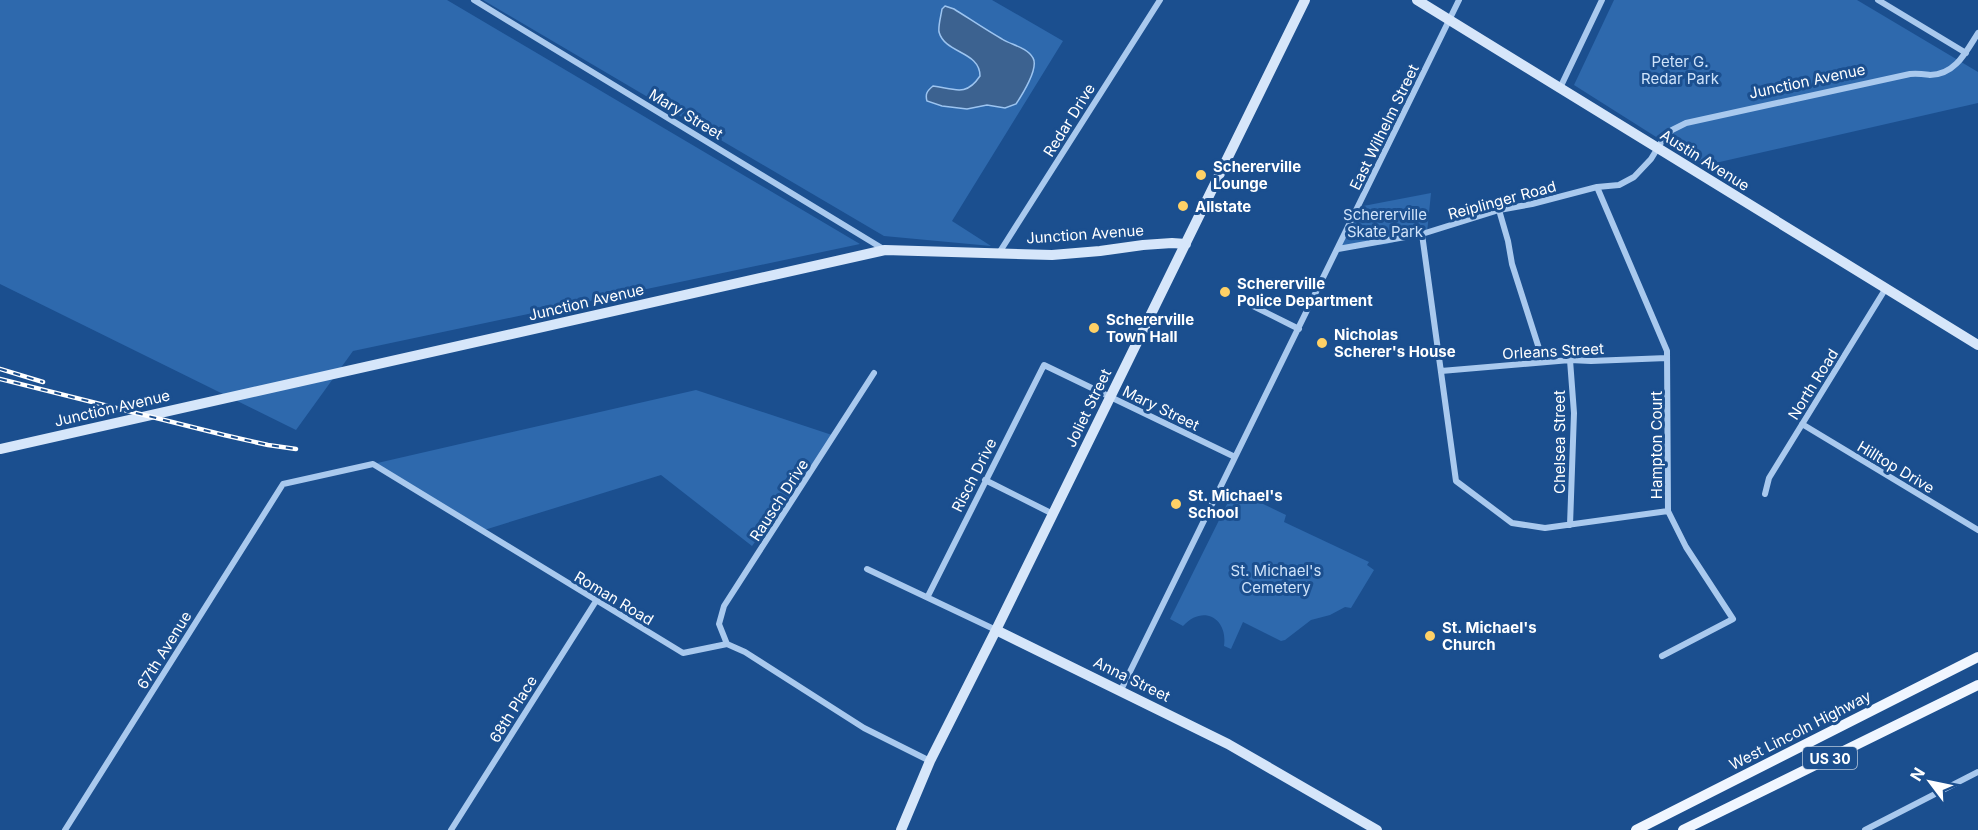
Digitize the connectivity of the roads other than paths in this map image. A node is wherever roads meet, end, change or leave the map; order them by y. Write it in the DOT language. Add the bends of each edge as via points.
graph roads {
  1 [pos="474,0"];
  2 [pos="1160,0"];
  3 [pos="1305,0"];
  4 [pos="1417,0"];
  5 [pos="1459,0"];
  6 [pos="1602,0"];
  7 [pos="1878,0"];
  8 [pos="1886,2"];
  9 [pos="1450,20"];
  10 [pos="1978,33"];
  11 [pos="1966,53"];
  12 [pos="1560,88"];
  13 [pos="1658,148"];
  14 [pos="1598,187"];
  15 [pos="1499,210"];
  16 [pos="1422,234"];
  17 [pos="1185,244"];
  18 [pos="1338,249"];
  19 [pos="885,250"];
  20 [pos="999,254"];
  21 [pos="1886,288"];
  22 [pos="1249,304"];
  23 [pos="1299,329"];
  24 [pos="1978,345"];
  25 [pos="1667,358"];
  26 [pos="1569,360"];
  27 [pos="1543,361"];
  28 [pos="1044,365"];
  29 [pos="1441,371"];
  30 [pos="874,373"];
  31 [pos="1110,397"];
  32 [pos="1802,424"];
  33 [pos="0,449"];
  34 [pos="1235,458"];
  35 [pos="985,480"];
  36 [pos="283,484"];
  37 [pos="1765,494"];
  38 [pos="1668,512"];
  39 [pos="1053,514"];
  40 [pos="1570,525"];
  41 [pos="1978,530"];
  42 [pos="867,568"];
  43 [pos="928,596"];
  44 [pos="596,601"];
  45 [pos="996,630"];
  46 [pos="727,644"];
  47 [pos="1662,656"];
  48 [pos="1978,657"];
  49 [pos="1978,685"];
  50 [pos="1121,690"];
  51 [pos="930,761"];
  52 [pos="1978,772"];
  53 [pos="65,830"];
  54 [pos="451,830"];
  55 [pos="901,830"];
  56 [pos="1377,830"];
  57 [pos="1636,830"];
  58 [pos="1683,830"];
  59 [pos="1865,830"];
  1 -- 19 [label="street, Mary Street"];
  2 -- 20 [label="street, Redar Drive"];
  3 -- 17 [label="street, Joliet Street"];
  4 -- 9 [label="street, Austin Avenue"];
  5 -- 9 [label="street, East Wilhelm Street"];
  6 -- 12 [label="street"];
  7 -- 8 [label="street"];
  8 -- 11 [label="street"];
  9 -- 12 [label="street, Austin Avenue"];
  9 -- 18 [label="street, East Wilhelm Street"];
  10 -- 11 [label="street, Junction Avenue"];
  11 -- 13 [label="street, Junction Avenue" via="1951,69 1941,73 1910,74 1686,123 1672,130"];
  12 -- 13 [label="street, Austin Avenue"];
  13 -- 14 [label="street, Reiplinger Road" via="1634,177 1619,185"];
  13 -- 21 [label="street, Austin Avenue"];
  14 -- 15 [label="street, Reiplinger Road"];
  14 -- 25 [label="street, Hampton Court"];
  15 -- 16 [label="street, Reiplinger Road"];
  15 -- 27 [label="street"];
  16 -- 18 [label="street, Reiplinger Road"];
  16 -- 29 [label="street"];
  17 -- 20 [label="street, Junction Avenue" via="1052,255"];
  17 -- 31 [label="street, Joliet Street"];
  18 -- 23 [label="street, East Wilhelm Street"];
  19 -- 20 [label="street, Junction Avenue"];
  19 -- 33 [label="street, Junction Avenue"];
  21 -- 24 [label="street, Austin Avenue"];
  21 -- 32 [label="street, North Road"];
  22 -- 23 [label="street"];
  23 -- 34 [label="street, East Wilhelm Street"];
  25 -- 26 [label="street, Orleans Street"];
  25 -- 38 [label="street, Hampton Court"];
  26 -- 27 [label="street, Orleans Street"];
  26 -- 40 [label="street, Chelsea Street" via="1574,413"];
  27 -- 29 [label="street, Orleans Street"];
  28 -- 31 [label="street, Mary Street"];
  28 -- 35 [label="street, Risch Drive"];
  29 -- 40 [label="street" via="1456,481 1512,523 1545,528"];
  30 -- 46 [label="street, Rausch Drive" via="724,606 719,624"];
  31 -- 34 [label="street, Mary Street"];
  31 -- 39 [label="street, Joliet Street"];
  32 -- 37 [label="street, North Road" via="1769,478"];
  32 -- 41 [label="street, Hilltop Drive"];
  34 -- 50 [label="street, East Wilhelm Street"];
  35 -- 39 [label="street"];
  35 -- 43 [label="street, Risch Drive"];
  36 -- 44 [label="street, Roman Road" via="373,464"];
  36 -- 53 [label="street, 67th Avenue"];
  38 -- 40 [label="street"];
  38 -- 47 [label="street, Hampton Court" via="1733,619"];
  39 -- 45 [label="street, Joliet Street"];
  42 -- 43 [label="street, Anna Street"];
  43 -- 45 [label="street, Anna Street"];
  44 -- 46 [label="street, Roman Road" via="683,653"];
  44 -- 54 [label="street, 68th Place"];
  45 -- 50 [label="street, Anna Street"];
  45 -- 51 [label="street, Joliet Street"];
  46 -- 51 [label="street" via="864,728"];
  48 -- 57 [label="main road, West Lincoln Highway / US 30"];
  49 -- 58 [label="main road, US 30"];
  50 -- 56 [label="street, Anna Street" via="1228,744"];
  51 -- 55 [label="street, Joliet Street"];
  52 -- 59 [label="street"];
}
